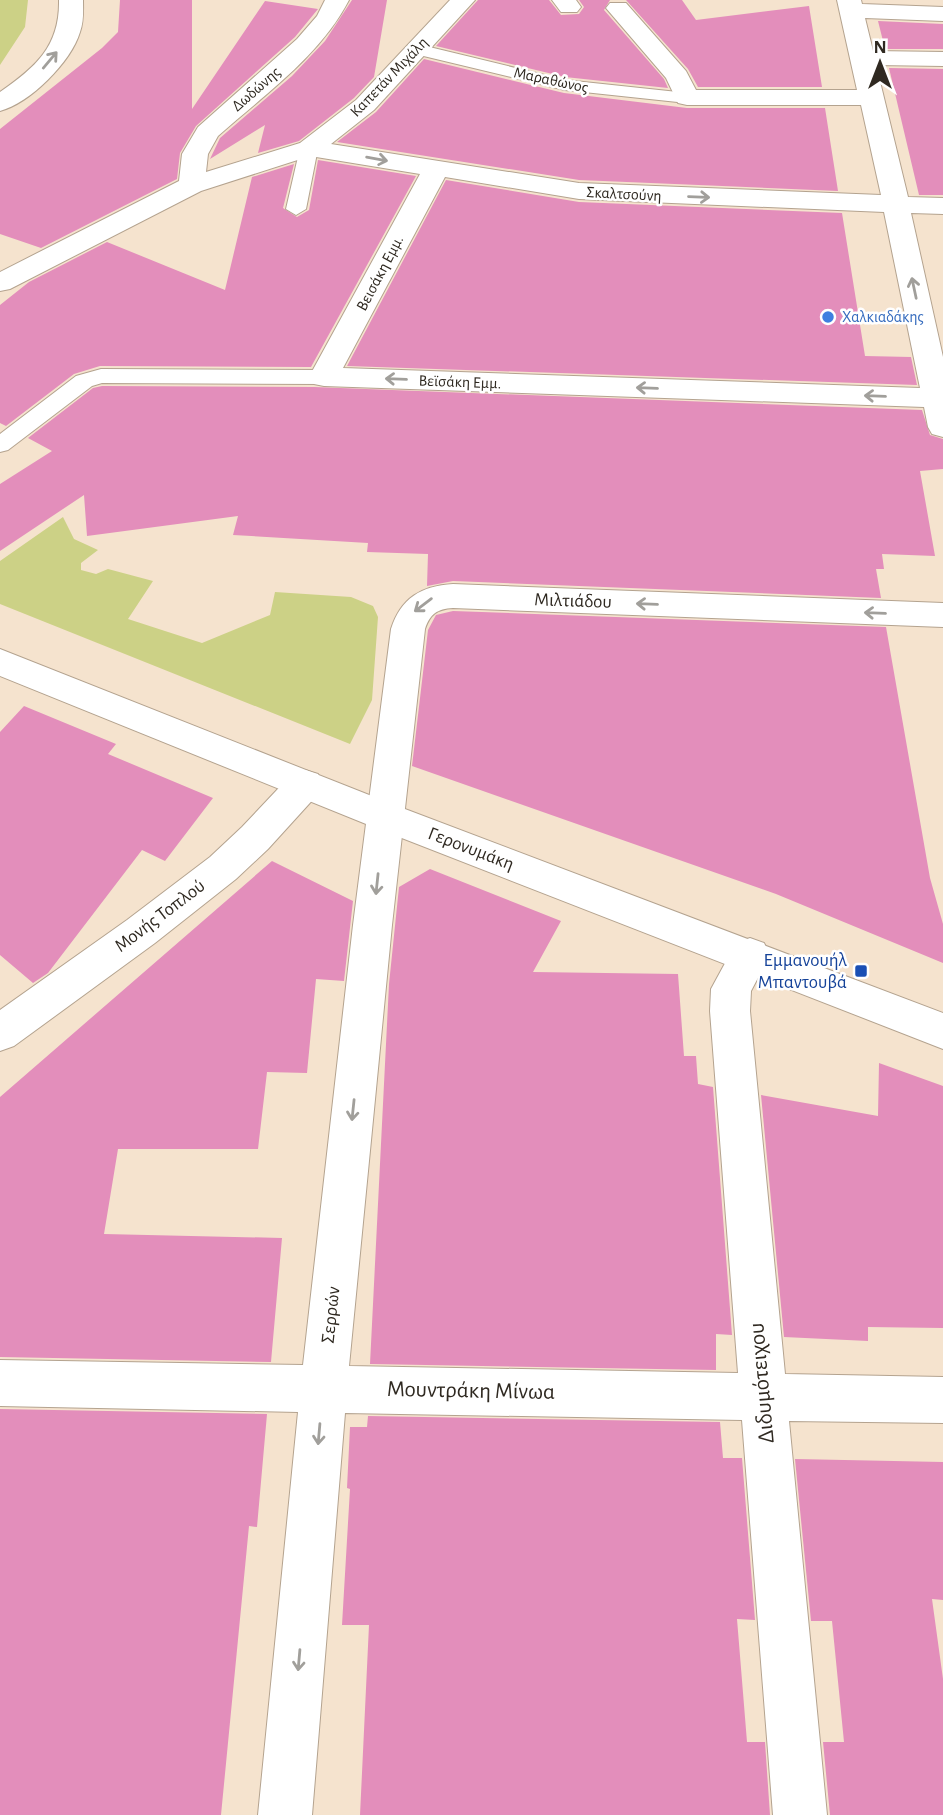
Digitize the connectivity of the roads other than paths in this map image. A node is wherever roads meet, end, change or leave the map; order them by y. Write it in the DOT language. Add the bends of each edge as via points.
graph roads {
  1 [pos="71,0"];
  2 [pos="337,0"];
  3 [pos="463,0"];
  4 [pos="851,6"];
  5 [pos="618,8"];
  6 [pos="943,14"];
  7 [pos="417,49"];
  8 [pos="862,58"];
  9 [pos="943,59"];
  10 [pos="872,97"];
  11 [pos="687,98"];
  12 [pos="0,103"];
  13 [pos="309,148"];
  14 [pos="436,169"];
  15 [pos="192,185"];
  16 [pos="896,204"];
  17 [pos="943,206"];
  18 [pos="296,209"];
  19 [pos="0,283"];
  20 [pos="324,377"];
  21 [pos="940,398"];
  22 [pos="943,427"];
  23 [pos="0,445"];
  24 [pos="943,615"];
  25 [pos="0,662"];
  26 [pos="305,784"];
  27 [pos="384,816"];
  28 [pos="750,955"];
  29 [pos="943,1031"];
  30 [pos="0,1033"];
  31 [pos="0,1383"];
  32 [pos="323,1389"];
  33 [pos="763,1397"];
  34 [pos="943,1400"];
  35 [pos="285,1815"];
  36 [pos="800,1815"];
  12 -- 1 [label="street, one-way" via="28,84 60,48 71,21"];
  2 -- 15 [label="street, Δωδώνης" via="306,44 207,132 195,154"];
  3 -- 7 [label="street, Καπετάν Μιχάλη"];
  4 -- 6 [label="street"];
  4 -- 8 [label="street"];
  5 -- 11 [label="street" via="677,76"];
  7 -- 11 [label="lane, Μαραθώνος" via="565,85"];
  7 -- 13 [label="street, Καπετάν Μιχάλη" via="365,105"];
  8 -- 9 [label="street"];
  8 -- 10 [label="street"];
  10 -- 11 [label="street, Μαραθώνος"];
  10 -- 16 [label="street"];
  13 -- 14 [label="street, Σκαλτσούνη, one-way"];
  13 -- 15 [label="street"];
  13 -- 18 [label="lane"];
  14 -- 16 [label="street, Σκαλτσούνη, one-way" via="604,193"];
  14 -- 20 [label="street, Βεισάκη Εμμ."];
  15 -- 19 [label="street"];
  16 -- 17 [label="street, Σκαλτσούνη"];
  21 -- 16 [label="street, one-way"];
  21 -- 20 [label="street, Βεϊσάκη Εμμ., one-way"];
  20 -- 23 [label="lane, Βεϊσάκη Εμμ." via="101,376 84,381"];
  21 -- 22 [label="street"];
  24 -- 27 [label="street, Μιλτιάδου, one-way" via="431,598 414,612 408,629"];
  25 -- 26 [label="street, Γερονυμάκη"];
  26 -- 27 [label="street, Γερονυμάκη"];
  26 -- 30 [label="street, Μονής Τοπλού" via="224,867"];
  27 -- 28 [label="street, Γερονυμάκη"];
  27 -- 32 [label="street, Σερρών, one-way"];
  28 -- 29 [label="street, Γερονυμάκη"];
  28 -- 33 [label="street, Διδυμότειχου" via="732,989 730,1011"];
  31 -- 32 [label="street, Μουντράκη Μίνωα"];
  32 -- 33 [label="street, Μουντράκη Μίνωα"];
  32 -- 35 [label="street, Σερρών, one-way"];
  33 -- 34 [label="street, Μουντράκη Μίνωα"];
  33 -- 36 [label="street, Διδυμότειχου"];
}
